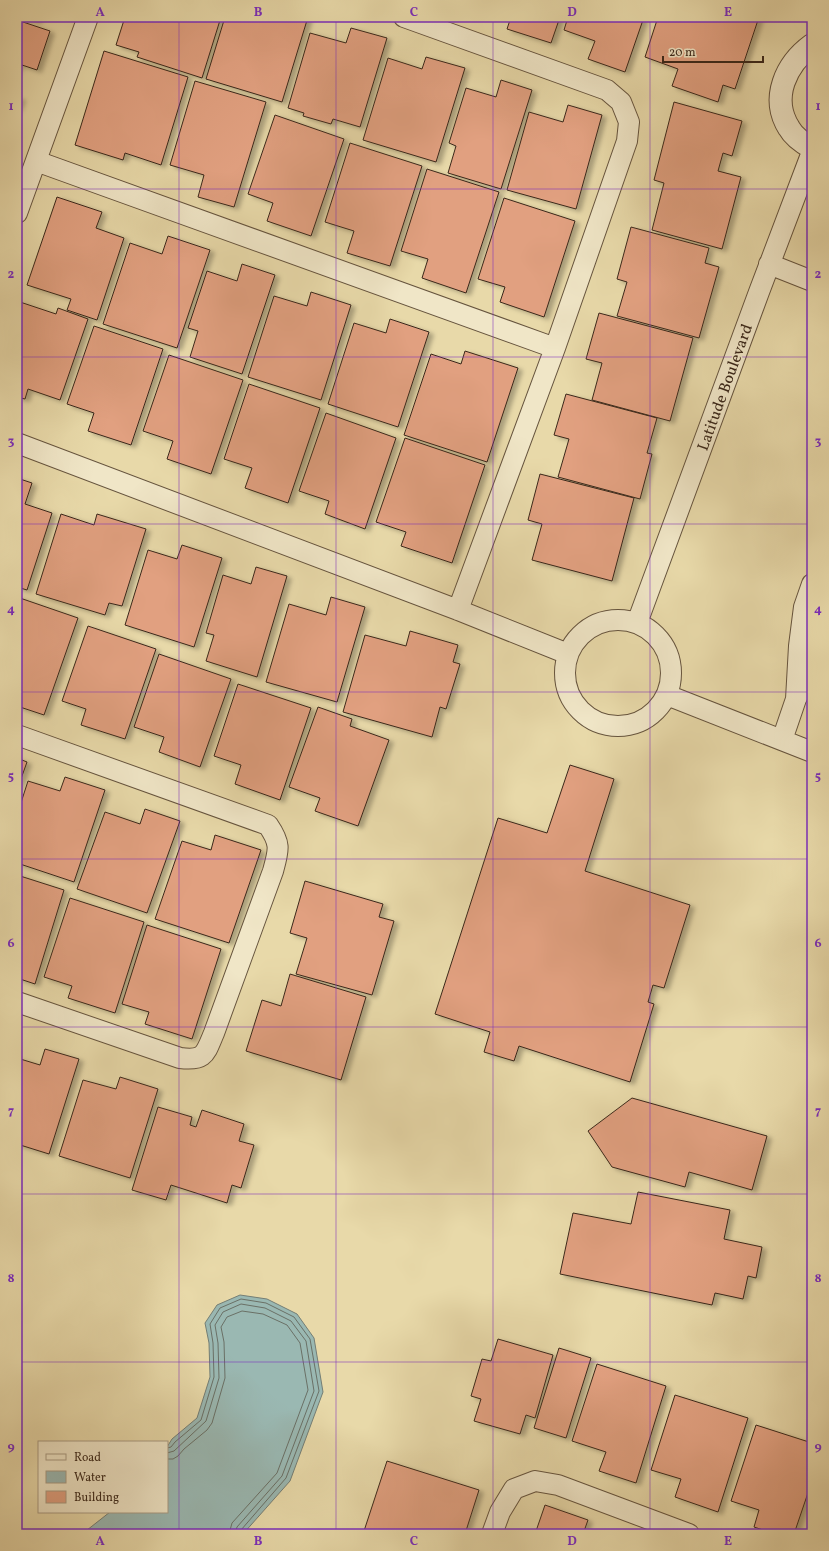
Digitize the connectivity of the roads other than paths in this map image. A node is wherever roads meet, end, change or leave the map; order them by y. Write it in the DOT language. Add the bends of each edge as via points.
graph roads {
  1 [pos="88,17"];
  2 [pos="404,17"];
  3 [pos="812,45"];
  4 [pos="812,148"];
  5 [pos="812,152"];
  6 [pos="36,161"];
  7 [pos="17,213"];
  8 [pos="769,264"];
  9 [pos="812,281"];
  10 [pos="555,348"];
  11 [pos="17,442"];
  12 [pos="812,584"];
  13 [pos="458,610"];
  14 [pos="637,623"];
  15 [pos="568,654"];
  16 [pos="812,668"];
  17 [pos="667,695"];
  18 [pos="796,699"];
  19 [pos="17,735"];
  20 [pos="782,740"];
  21 [pos="812,752"];
  22 [pos="17,1002"];
  23 [pos="492,1534"];
  24 [pos="689,1534"];
  1 -- 6 [label="lane"];
  2 -- 10 [label="lane" via="607,90 620,102 629,122 627,141"];
  3 -- 4 [label="street" via="797,58 785,75 780,93 782,112 789,128 800,141"];
  5 -- 8 [label="lane, Latitude Boulevard"];
  6 -- 7 [label="lane"];
  6 -- 10 [label="lane"];
  8 -- 9 [label="lane"];
  8 -- 14 [label="lane, Latitude Boulevard"];
  10 -- 13 [label="lane"];
  11 -- 13 [label="lane"];
  12 -- 18 [label="lane" via="804,607"];
  13 -- 15 [label="lane"];
  14 -- 15 [label="lane" via="621,619 604,621 589,628 576,639"];
  14 -- 17 [label="lane" via="650,629 668,652 672,666"];
  15 -- 17 [label="lane" via="565,672 568,689 576,705 590,718 607,725 625,725 642,720 657,710"];
  16 -- 18 [label="lane"];
  17 -- 20 [label="lane"];
  18 -- 20 [label="lane"];
  19 -- 22 [label="lane" via="268,825 276,838 278,852 274,871 214,1033 206,1053 195,1060 180,1058"];
  20 -- 21 [label="lane"];
  23 -- 24 [label="lane" via="500,1512 514,1489 535,1481 558,1485"];
}
